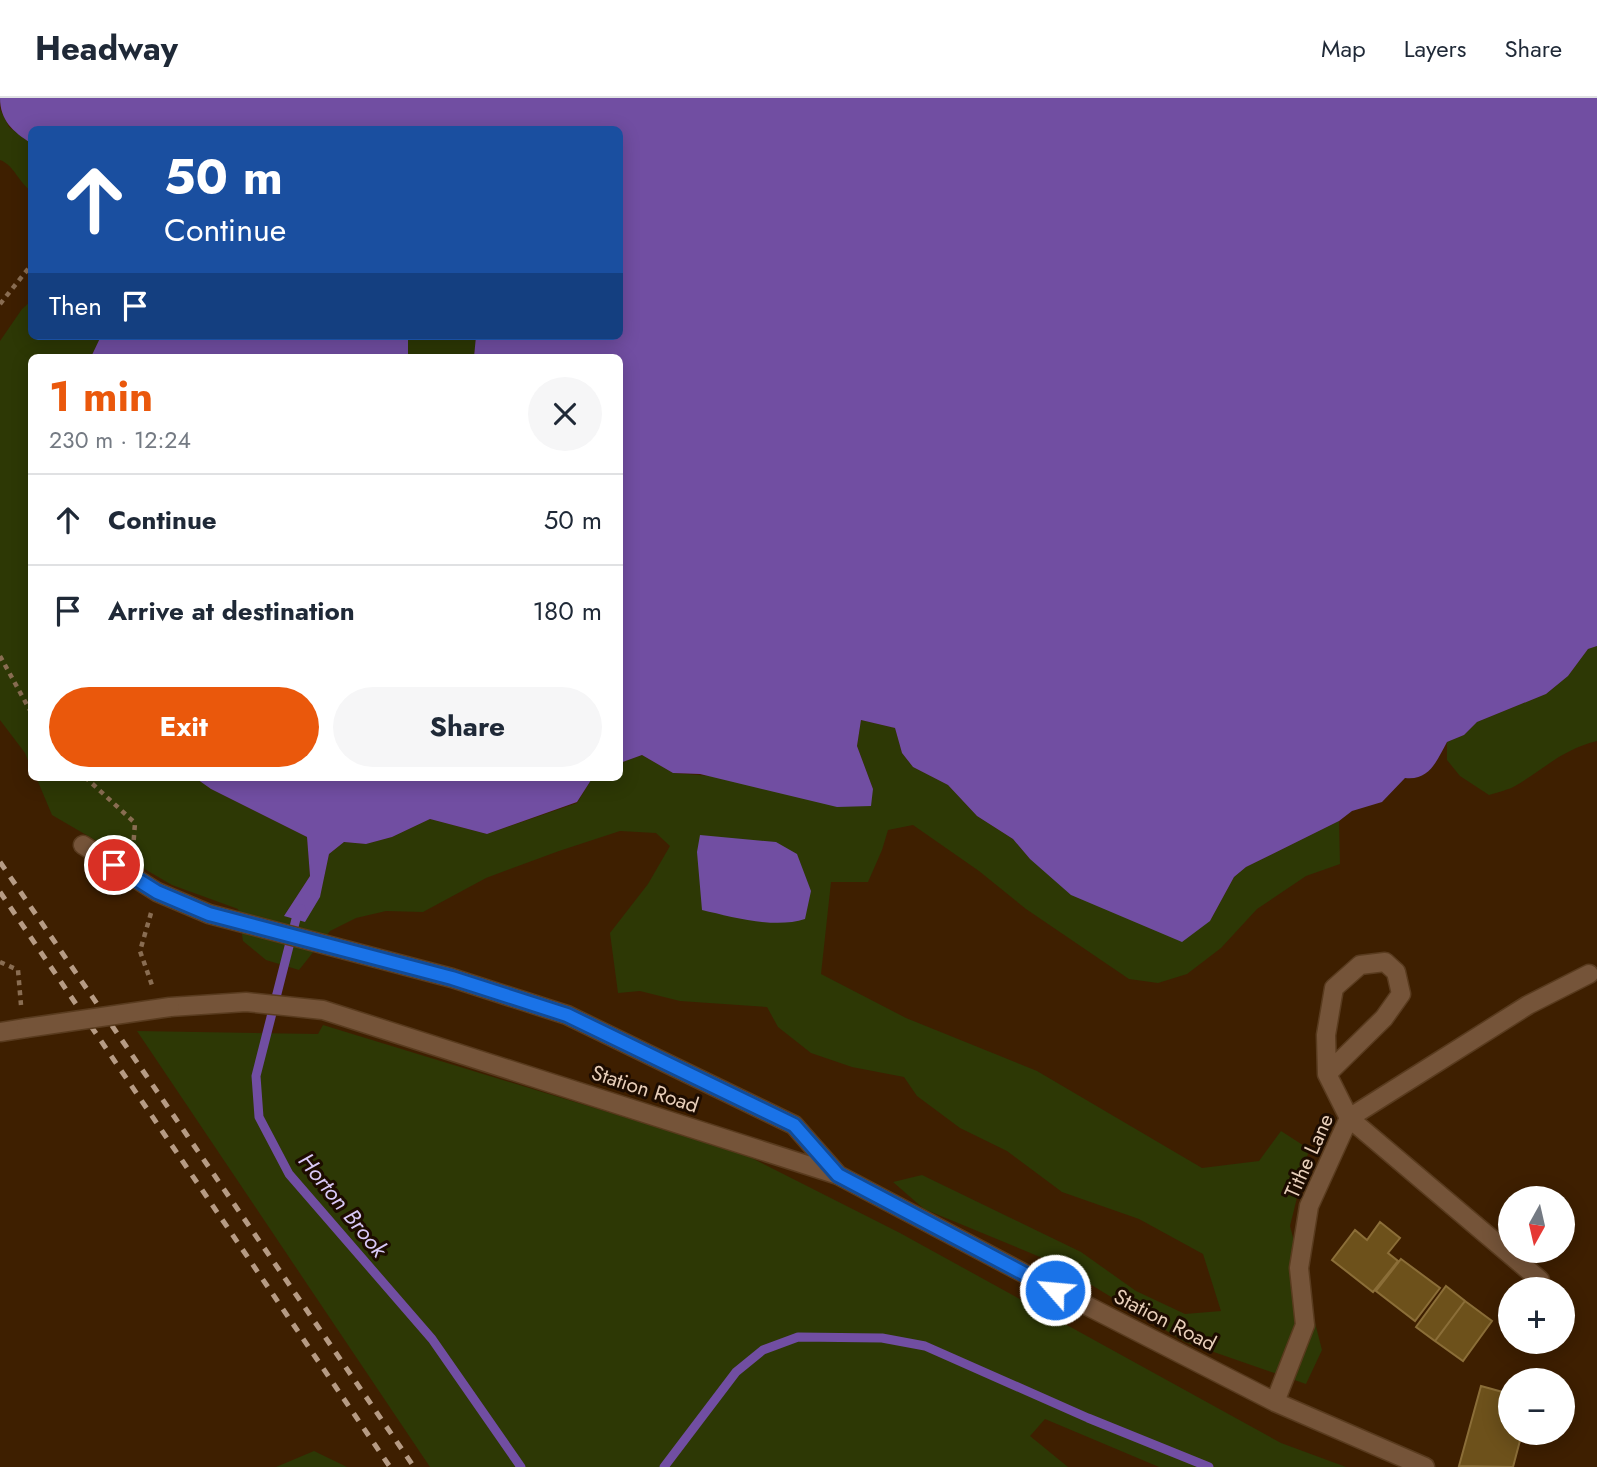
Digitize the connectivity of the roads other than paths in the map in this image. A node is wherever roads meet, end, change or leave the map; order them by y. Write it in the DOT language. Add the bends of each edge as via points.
graph roads {
  1 [pos="83,845"];
  2 [pos="1589,974"];
  3 [pos="0,1032"];
  4 [pos="1327,1074"];
  5 [pos="1349,1118"];
  6 [pos="838,1175"];
  7 [pos="1536,1277"];
  8 [pos="1275,1402"];
  9 [pos="1425,1467"];
  1 -- 6 [label="street" via="157,892 209,914 452,978 567,1015 794,1125"];
  2 -- 5 [label="street, Tithe Lane" via="1528,1004"];
  3 -- 6 [label="street, Station Road, bridge" via="24,1022 163,1001 246,1002 323,1010"];
  4 -- 4 [label="street" via="1326,1035 1335,989 1360,965 1385,962 1396,972 1401,994 1384,1018"];
  4 -- 5 [label="street"];
  5 -- 7 [label="street"];
  5 -- 8 [label="street, Tithe Lane" via="1309,1206 1299,1268 1305,1325"];
  6 -- 8 [label="street, Station Road"];
  8 -- 9 [label="street, Station Road"];
}
